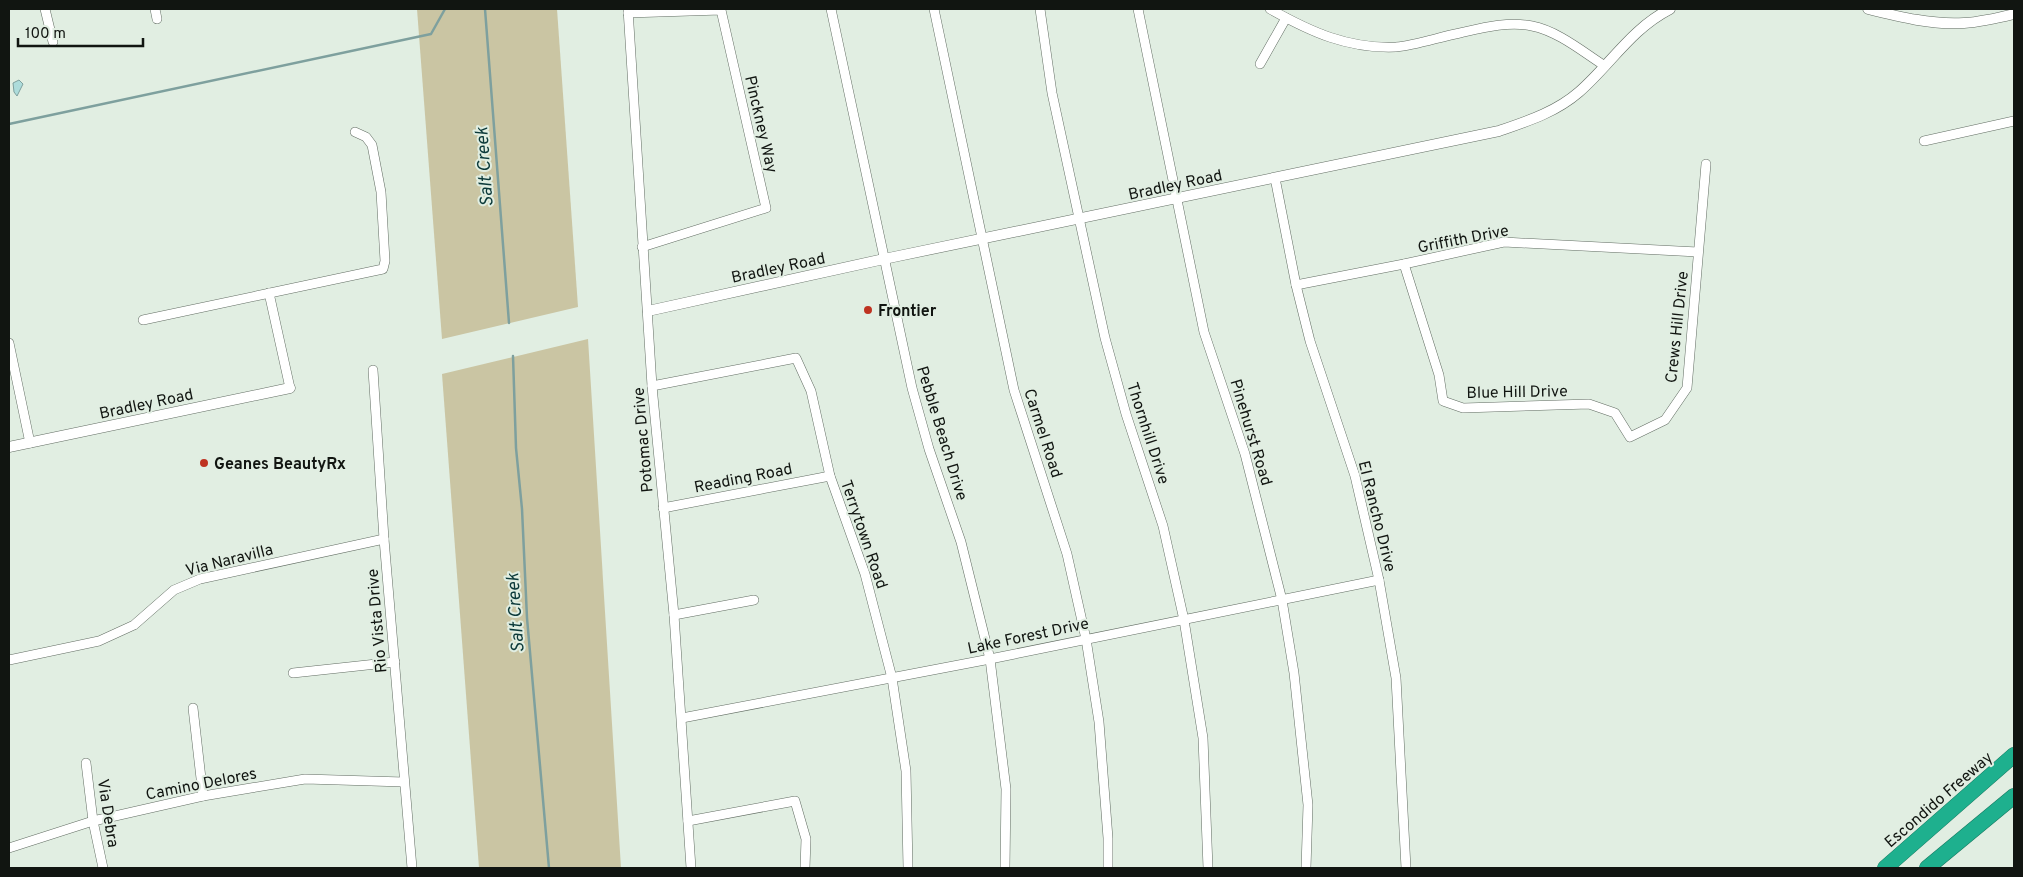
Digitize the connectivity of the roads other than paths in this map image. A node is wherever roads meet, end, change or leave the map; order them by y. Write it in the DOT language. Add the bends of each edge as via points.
graph roads {
  1 [pos="45,9"];
  2 [pos="155,9"];
  3 [pos="831,9"];
  4 [pos="934,9"];
  5 [pos="1040,9"];
  6 [pos="1138,9"];
  7 [pos="1270,9"];
  8 [pos="1670,9"];
  9 [pos="1868,9"];
  10 [pos="628,11"];
  11 [pos="2014,14"];
  12 [pos="1286,18"];
  13 [pos="157,19"];
  14 [pos="53,42"];
  15 [pos="1260,64"];
  16 [pos="1605,66"];
  17 [pos="2014,121"];
  18 [pos="354,132"];
  19 [pos="1924,141"];
  20 [pos="1706,164"];
  21 [pos="1275,178"];
  22 [pos="1178,198"];
  23 [pos="1080,219"];
  24 [pos="982,239"];
  25 [pos="642,247"];
  26 [pos="1698,252"];
  27 [pos="884,259"];
  28 [pos="1404,264"];
  29 [pos="1296,285"];
  30 [pos="269,293"];
  31 [pos="648,311"];
  32 [pos="143,320"];
  33 [pos="9,343"];
  34 [pos="373,370"];
  35 [pos="652,386"];
  36 [pos="290,388"];
  37 [pos="1630,437"];
  38 [pos="30,443"];
  39 [pos="9,447"];
  40 [pos="830,476"];
  41 [pos="663,508"];
  42 [pos="384,540"];
  43 [pos="1379,580"];
  44 [pos="754,600"];
  45 [pos="1282,600"];
  46 [pos="674,615"];
  47 [pos="1184,620"];
  48 [pos="1086,639"];
  49 [pos="990,659"];
  50 [pos="9,660"];
  51 [pos="395,662"];
  52 [pos="293,673"];
  53 [pos="892,678"];
  54 [pos="193,708"];
  55 [pos="682,718"];
  56 [pos="2014,756"];
  57 [pos="86,763"];
  58 [pos="404,782"];
  59 [pos="203,796"];
  60 [pos="2014,796"];
  61 [pos="93,821"];
  62 [pos="688,821"];
  63 [pos="9,848"];
  64 [pos="103,868"];
  65 [pos="412,868"];
  66 [pos="691,868"];
  67 [pos="805,868"];
  68 [pos="908,868"];
  69 [pos="1005,868"];
  70 [pos="1108,868"];
  71 [pos="1208,868"];
  72 [pos="1306,868"];
  73 [pos="1406,868"];
  74 [pos="1886,868"];
  75 [pos="1927,868"];
  1 -- 14 [label="street"];
  2 -- 13 [label="street"];
  3 -- 27 [label="street, Pebble Beach Drive"];
  4 -- 24 [label="street, Carmel Road"];
  5 -- 23 [label="street, Thornhill Drive" via="1052,93"];
  6 -- 22 [label="street, Pinehurst Road"];
  7 -- 12 [label="street"];
  8 -- 16 [label="street, Bradley Road" via="1651,19"];
  9 -- 11 [label="street" via="1910,19 1965,23"];
  10 -- 25 [label="street, Potomac Drive"];
  10 -- 25 [label="street, Pinckney Way" via="721,10 766,208"];
  12 -- 15 [label="street"];
  12 -- 16 [label="street" via="1327,38 1361,45 1388,46 1492,26 1532,26 1566,40"];
  16 -- 21 [label="street, Bradley Road" via="1578,92 1554,109 1528,121"];
  17 -- 19 [label="street"];
  18 -- 30 [label="street" via="366,137 372,145 381,192 383,269"];
  20 -- 26 [label="street, Crews Hill Drive"];
  21 -- 22 [label="street, Bradley Road"];
  21 -- 29 [label="street, El Rancho Drive"];
  22 -- 23 [label="street, Bradley Road"];
  22 -- 45 [label="street, Pinehurst Road" via="1204,332 1245,454"];
  23 -- 24 [label="street, Bradley Road"];
  23 -- 47 [label="street, Thornhill Drive" via="1105,338 1126,414 1164,526"];
  24 -- 27 [label="street, Bradley Road"];
  24 -- 48 [label="street, Carmel Road" via="1014,390 1067,554"];
  25 -- 31 [label="street, Potomac Drive"];
  26 -- 28 [label="street, Griffith Drive" via="1504,242"];
  26 -- 37 [label="street, Crews Hill Drive" via="1687,388 1665,420"];
  27 -- 31 [label="street, Bradley Road"];
  27 -- 49 [label="street, Pebble Beach Drive" via="912,388 961,542"];
  28 -- 29 [label="street, Griffith Drive"];
  28 -- 37 [label="street, Blue Hill Drive" via="1439,375 1443,402 1463,408 1589,404 1615,413"];
  29 -- 43 [label="street, El Rancho Drive" via="1310,341 1355,476"];
  30 -- 32 [label="street"];
  30 -- 36 [label="street"];
  31 -- 35 [label="street, Potomac Drive"];
  33 -- 38 [label="street"];
  34 -- 42 [label="street, Rio Vista Drive"];
  35 -- 40 [label="street, Terrytown Road" via="796,358 811,391"];
  35 -- 41 [label="street, Potomac Drive"];
  36 -- 38 [label="street, Bradley Road"];
  38 -- 39 [label="street, Bradley Road"];
  40 -- 41 [label="street, Reading Road"];
  40 -- 53 [label="street, Terrytown Road" via="865,574"];
  41 -- 46 [label="street, Potomac Drive"];
  42 -- 50 [label="street, Via Naravilla" via="200,579 174,590 134,625 99,641"];
  42 -- 51 [label="street, Rio Vista Drive"];
  43 -- 45 [label="street, Lake Forest Drive"];
  43 -- 73 [label="street, El Rancho Drive" via="1396,678"];
  44 -- 46 [label="street"];
  45 -- 47 [label="street, Lake Forest Drive"];
  45 -- 72 [label="street, Pinehurst Road" via="1294,673 1308,805"];
  46 -- 55 [label="street, Potomac Drive"];
  47 -- 48 [label="street, Lake Forest Drive"];
  47 -- 71 [label="street, Thornhill Drive" via="1202,738"];
  48 -- 49 [label="street, Lake Forest Drive"];
  48 -- 70 [label="street, Carmel Road" via="1099,722"];
  49 -- 53 [label="street, Lake Forest Drive"];
  49 -- 69 [label="street, Pebble Beach Drive" via="1006,789"];
  51 -- 52 [label="street"];
  51 -- 58 [label="street, Rio Vista Drive"];
  53 -- 55 [label="street, Lake Forest Drive"];
  53 -- 68 [label="street, Terrytown Road" via="906,771"];
  54 -- 59 [label="street"];
  55 -- 62 [label="street, Potomac Drive"];
  56 -- 74 [label="highway, Escondido Freeway"];
  57 -- 61 [label="street, Via Debra"];
  58 -- 59 [label="street, Camino Delores" via="306,779"];
  58 -- 65 [label="street, Rio Vista Drive"];
  59 -- 61 [label="street, Camino Delores"];
  60 -- 75 [label="highway"];
  61 -- 63 [label="street, Camino Delores"];
  61 -- 64 [label="street, Via Debra"];
  62 -- 66 [label="street, Potomac Drive"];
  62 -- 67 [label="street" via="795,800 806,839"];
}
